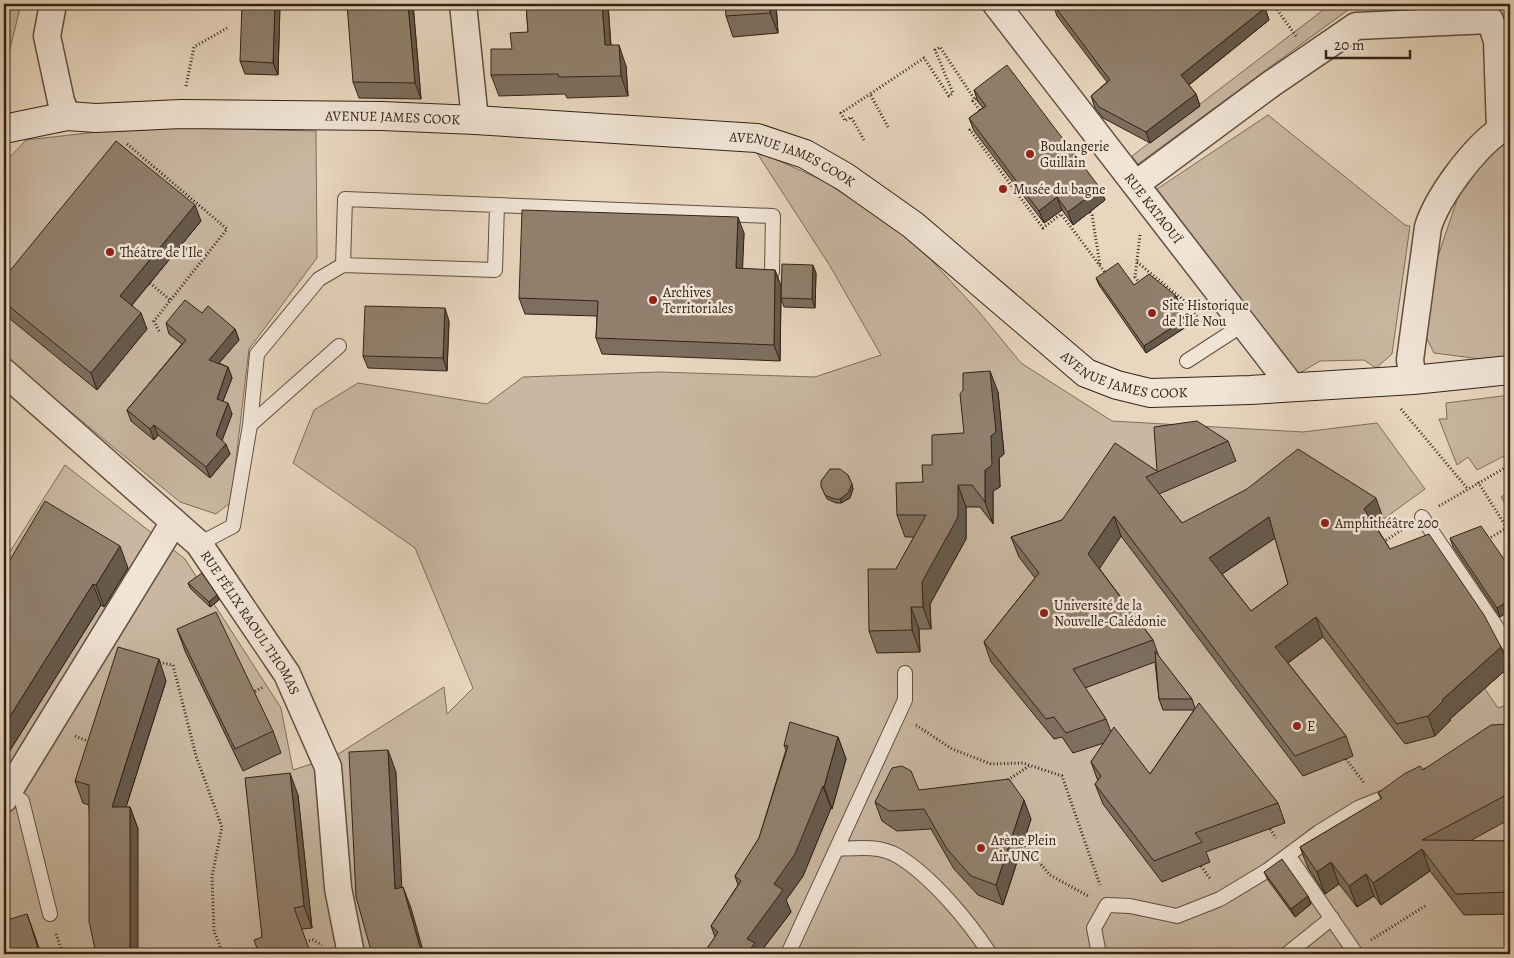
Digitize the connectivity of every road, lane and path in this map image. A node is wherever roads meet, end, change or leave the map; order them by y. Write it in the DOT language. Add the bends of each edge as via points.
graph roads {
  1 [pos="53,4"];
  2 [pos="463,4"];
  3 [pos="996,4"];
  4 [pos="1273,4"];
  5 [pos="227,28"];
  6 [pos="1311,57"];
  7 [pos="870,94"];
  8 [pos="981,96"];
  9 [pos="975,100"];
  10 [pos="181,114"];
  11 [pos="66,116"];
  12 [pos="96,118"];
  13 [pos="986,118"];
  14 [pos="475,120"];
  15 [pos="978,124"];
  16 [pos="888,127"];
  17 [pos="4,129"];
  18 [pos="1505,130"];
  19 [pos="864,140"];
  20 [pos="169,181"];
  21 [pos="1136,184"];
  22 [pos="165,185"];
  23 [pos="497,205"];
  24 [pos="1090,212"];
  25 [pos="1140,235"];
  26 [pos="1137,262"];
  27 [pos="343,265"];
  28 [pos="1100,266"];
  29 [pos="772,272"];
  30 [pos="1135,277"];
  31 [pos="1109,278"];
  32 [pos="1129,282"];
  33 [pos="150,283"];
  34 [pos="1143,287"];
  35 [pos="170,300"];
  36 [pos="1191,309"];
  37 [pos="1244,324"];
  38 [pos="160,333"];
  39 [pos="339,346"];
  40 [pos="1187,361"];
  41 [pos="1510,370"];
  42 [pos="4,372"];
  43 [pos="1412,380"];
  44 [pos="1379,382"];
  45 [pos="1292,387"];
  46 [pos="250,425"];
  47 [pos="1510,465"];
  48 [pos="1478,482"];
  49 [pos="1467,488"];
  50 [pos="1422,517"];
  51 [pos="174,522"];
  52 [pos="1509,527"];
  53 [pos="1510,533"];
  54 [pos="1488,539"];
  55 [pos="199,544"];
  56 [pos="1380,544"];
  57 [pos="1510,647"];
  58 [pos="147,661"];
  59 [pos="905,673"];
  60 [pos="898,715"];
  61 [pos="1346,759"];
  62 [pos="1030,766"];
  63 [pos="1003,784"];
  64 [pos="1411,786"];
  65 [pos="6,795"];
  66 [pos="1378,800"];
  67 [pos="1023,844"];
  68 [pos="837,849"];
  69 [pos="1288,855"];
  70 [pos="1107,905"];
  71 [pos="1425,906"];
  72 [pos="50,914"];
  73 [pos="1332,918"];
  74 [pos="295,942"];
  75 [pos="339,951"];
  76 [pos="1354,951"];
  77 [pos="223,954"];
  78 [pos="788,954"];
  79 [pos="990,954"];
  80 [pos="1099,954"];
  81 [pos="1287,954"];
  1 -- 11 [label="street" via="47,36"];
  2 -- 14 [label="street"];
  3 -- 21 [label="street, RUE KATAOUÏ"];
  4 -- 6 [label="path"];
  5 -- 10 [label="path" via="194,47"];
  6 -- 18 [label="street" via="1356,26 1490,20 1497,41"];
  6 -- 21 [label="street"];
  7 -- 9 [label="path" via="924,58 949,96 953,93 935,50 940,47"];
  7 -- 16 [label="path"];
  7 -- 19 [label="path" via="841,114 846,121 852,117"];
  8 -- 9 [label="path"];
  9 -- 13 [label="path"];
  10 -- 12 [label="main road, AVENUE JAMES COOK"];
  10 -- 14 [label="main road, AVENUE JAMES COOK"];
  11 -- 12 [label="main road, AVENUE JAMES COOK"];
  11 -- 17 [label="main road, AVENUE JAMES COOK"];
  12 -- 20 [label="path"];
  14 -- 45 [label="main road, AVENUE JAMES COOK" via="757,138 797,151 845,177 913,224 1086,373 1150,393"];
  15 -- 28 [label="path" via="970,130 1043,228 1061,214"];
  18 -- 43 [label="street" via="1486,140 1433,212 1428,227 1410,360"];
  20 -- 22 [label="path"];
  20 -- 35 [label="path" via="227,229"];
  21 -- 37 [label="street, RUE KATAOUÏ"];
  23 -- 27 [label="lane" via="495,270"];
  23 -- 27 [label="lane" via="345,199"];
  23 -- 29 [label="lane" via="773,216"];
  24 -- 28 [label="path"];
  25 -- 26 [label="path"];
  26 -- 30 [label="path"];
  26 -- 36 [label="path"];
  27 -- 46 [label="lane" via="319,279 257,354"];
  28 -- 31 [label="path"];
  30 -- 32 [label="path"];
  30 -- 34 [label="path"];
  33 -- 35 [label="path"];
  35 -- 38 [label="path" via="154,321"];
  37 -- 40 [label="lane"];
  37 -- 45 [label="street, RUE KATAOUÏ"];
  39 -- 46 [label="lane"];
  41 -- 43 [label="main road, AVENUE JAMES COOK"];
  42 -- 51 [label="street, RUE FÉLIX RAOUL THOMAS"];
  43 -- 44 [label="main road, AVENUE JAMES COOK"];
  44 -- 45 [label="main road, AVENUE JAMES COOK"];
  44 -- 49 [label="path"];
  46 -- 55 [label="lane" via="233,526"];
  47 -- 48 [label="path"];
  48 -- 49 [label="path"];
  48 -- 52 [label="path"];
  49 -- 50 [label="path"];
  50 -- 56 [label="path"];
  50 -- 57 [label="lane"];
  51 -- 55 [label="street, RUE FÉLIX RAOUL THOMAS"];
  51 -- 65 [label="street"];
  52 -- 53 [label="path"];
  52 -- 54 [label="path"];
  55 -- 75 [label="street, RUE FÉLIX RAOUL THOMAS" via="287,674 328,767 338,888"];
  58 -- 77 [label="path" via="173,665 196,756 222,827 212,876 214,932"];
  59 -- 60 [label="lane" via="905,700"];
  60 -- 62 [label="path" via="952,749 991,764 1023,763"];
  60 -- 68 [label="lane"];
  61 -- 66 [label="path"];
  62 -- 63 [label="path"];
  62 -- 70 [label="path" via="1062,776"];
  64 -- 66 [label="lane"];
  65 -- 72 [label="lane" via="22,801"];
  66 -- 69 [label="lane" via="1358,808"];
  67 -- 70 [label="path" via="1050,875"];
  68 -- 78 [label="lane"];
  68 -- 79 [label="lane" via="865,847 896,855 937,889 975,930"];
  69 -- 70 [label="lane" via="1220,899 1178,916 1130,906"];
  69 -- 73 [label="lane"];
  70 -- 80 [label="lane" via="1094,928"];
  71 -- 76 [label="path"];
  73 -- 76 [label="lane"];
  73 -- 81 [label="lane"];
  74 -- 75 [label="path" via="313,940"];
}
